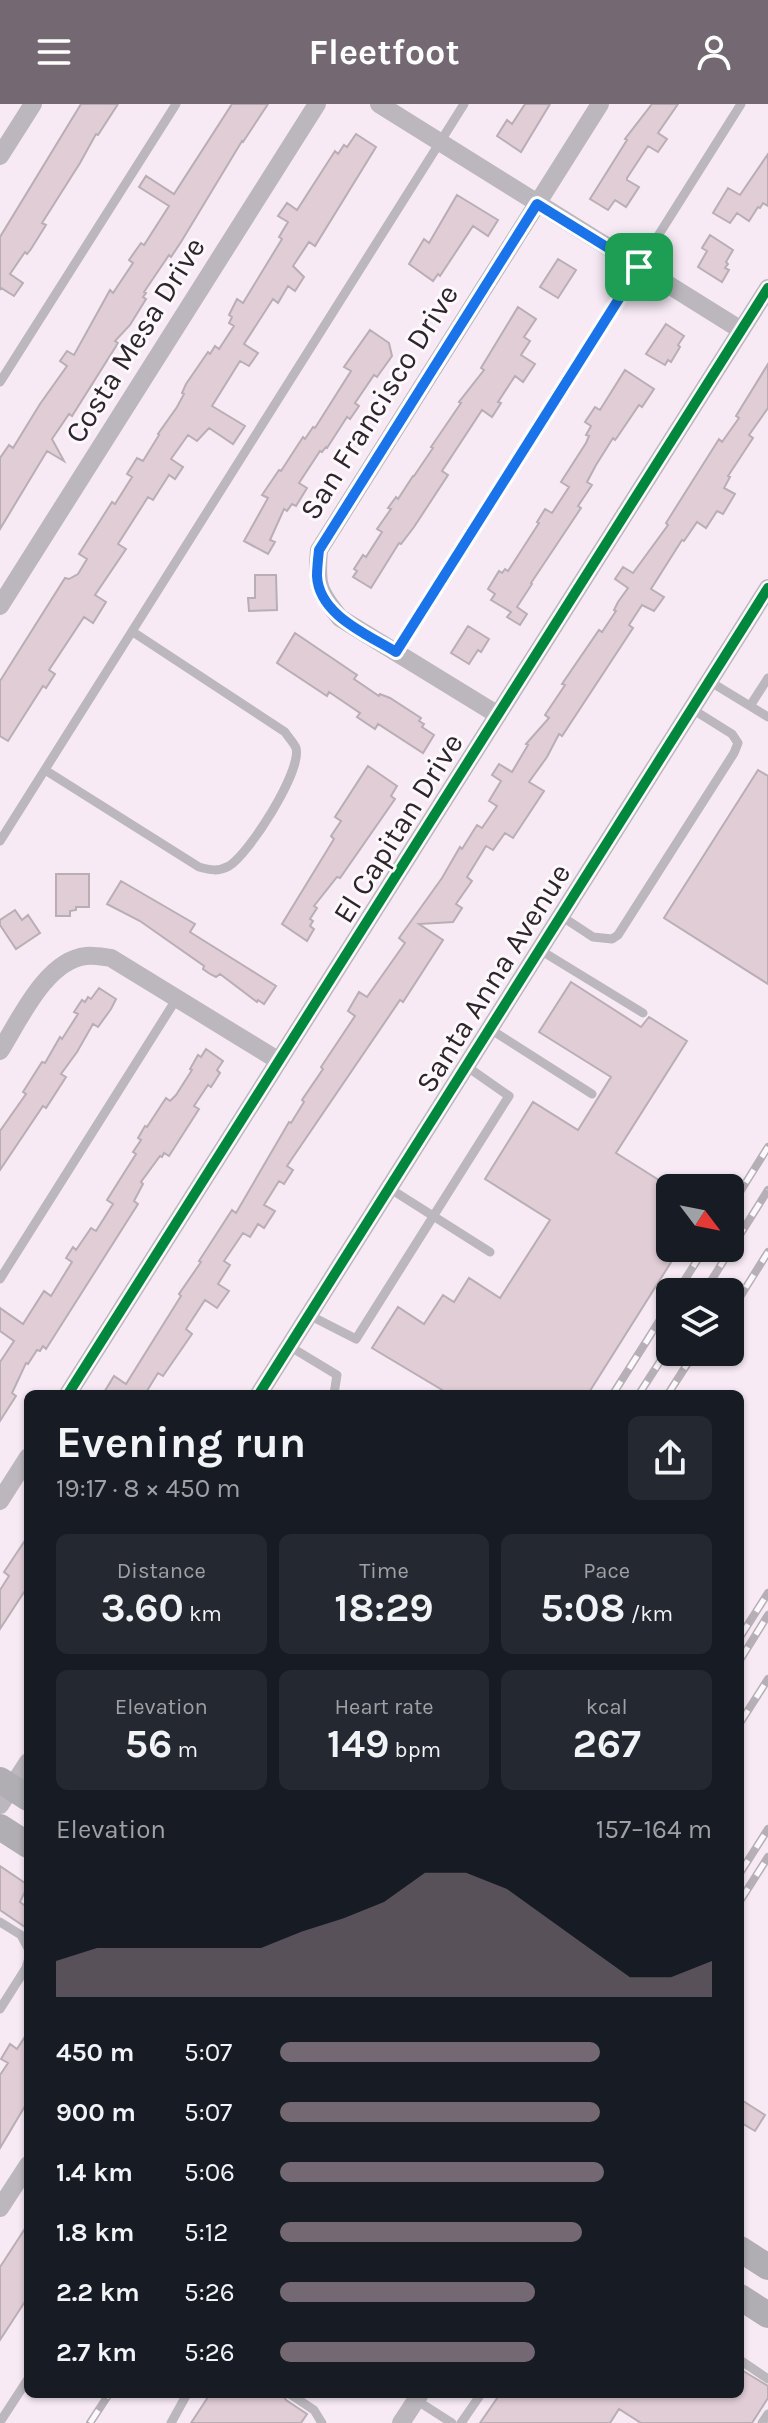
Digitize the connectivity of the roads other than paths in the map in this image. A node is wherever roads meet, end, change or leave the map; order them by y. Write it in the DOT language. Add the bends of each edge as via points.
graph roads {
  1 [pos="33,104"];
  2 [pos="176,104"];
  3 [pos="317,104"];
  4 [pos="379,104"];
  5 [pos="464,104"];
  6 [pos="600,104"];
  7 [pos="741,104"];
  8 [pos="440,142"];
  9 [pos="0,156"];
  10 [pos="537,204"];
  11 [pos="639,267"];
  12 [pos="768,288"];
  13 [pos="741,330"];
  14 [pos="0,382"];
  15 [pos="765,599"];
  16 [pos="0,606"];
  17 [pos="133,632"];
  18 [pos="396,652"];
  19 [pos="768,678"];
  20 [pos="709,681"];
  21 [pos="750,706"];
  22 [pos="692,709"];
  23 [pos="498,715"];
  24 [pos="768,717"];
  25 [pos="45,770"];
  26 [pos="0,841"];
  27 [pos="561,916"];
  28 [pos="540,950"];
  29 [pos="177,998"];
  30 [pos="643,1013"];
  31 [pos="490,1029"];
  32 [pos="0,1051"];
  33 [pos="279,1061"];
  34 [pos="466,1066"];
  35 [pos="592,1094"];
  36 [pos="389,1188"];
  37 [pos="434,1215"];
  38 [pos="490,1252"];
  39 [pos="0,1279"];
  40 [pos="309,1315"];
  41 [pos="289,1346"];
  42 [pos="71,1390"];
  43 [pos="262,1390"];
  44 [pos="335,1390"];
  45 [pos="24,1463"];
  46 [pos="0,1501"];
  47 [pos="24,1769"];
  48 [pos="10,1793"];
  49 [pos="0,1827"];
  50 [pos="24,1842"];
  51 [pos="0,1922"];
  52 [pos="24,1941"];
  53 [pos="24,1971"];
  54 [pos="0,2009"];
  55 [pos="24,2171"];
  56 [pos="0,2208"];
  57 [pos="744,2252"];
  58 [pos="768,2267"];
  59 [pos="744,2300"];
  60 [pos="768,2315"];
  61 [pos="744,2363"];
  62 [pos="768,2379"];
  63 [pos="24,2385"];
  64 [pos="185,2398"];
  65 [pos="296,2398"];
  66 [pos="417,2398"];
  67 [pos="419,2398"];
  68 [pos="478,2398"];
  69 [pos="768,2414"];
  70 [pos="0,2422"];
  71 [pos="171,2423"];
  72 [pos="322,2423"];
  73 [pos="401,2423"];
  74 [pos="452,2423"];
  75 [pos="461,2423"];
  76 [pos="762,2423"];
  1 -- 9 [label="street"];
  2 -- 14 [label="lane"];
  3 -- 16 [label="street, Costa Mesa Drive"];
  4 -- 8 [label="street"];
  5 -- 8 [label="lane"];
  6 -- 10 [label="street, San Francisco Drive"];
  7 -- 11 [label="lane"];
  8 -- 10 [label="street"];
  8 -- 17 [label="lane"];
  10 -- 11 [label="street"];
  10 -- 18 [label="street, San Francisco Drive" via="319,550 317,578 324,599 340,618"];
  11 -- 13 [label="street"];
  11 -- 18 [label="lane"];
  12 -- 13 [label="street, El Capitan Drive"];
  13 -- 23 [label="street, El Capitan Drive"];
  15 -- 20 [label="street, Santa Anna Avenue"];
  17 -- 25 [label="lane"];
  17 -- 25 [label="lane" via="285,732 296,747 286,787 241,857 213,871"];
  18 -- 23 [label="street, San Francisco Drive"];
  19 -- 21 [label="lane"];
  20 -- 21 [label="lane"];
  20 -- 22 [label="street, Santa Anna Avenue"];
  21 -- 24 [label="lane"];
  22 -- 27 [label="street, Santa Anna Avenue"];
  22 -- 27 [label="lane" via="732,734 738,743 734,753 618,935 593,937"];
  23 -- 33 [label="street, El Capitan Drive"];
  25 -- 26 [label="lane"];
  27 -- 28 [label="street, Santa Anna Avenue"];
  28 -- 30 [label="lane"];
  28 -- 31 [label="street, Santa Anna Avenue"];
  29 -- 32 [label="street" via="111,958 84,956 58,967 41,986"];
  29 -- 33 [label="street"];
  29 -- 39 [label="lane"];
  31 -- 34 [label="street, Santa Anna Avenue"];
  31 -- 35 [label="lane"];
  33 -- 42 [label="street, El Capitan Drive"];
  34 -- 36 [label="street, Santa Anna Avenue"];
  34 -- 37 [label="lane" via="509,1096"];
  36 -- 37 [label="lane"];
  36 -- 40 [label="street, Santa Anna Avenue"];
  37 -- 38 [label="lane"];
  37 -- 40 [label="lane" via="356,1339"];
  40 -- 41 [label="street, Santa Anna Avenue"];
  41 -- 43 [label="street, Santa Anna Avenue"];
  41 -- 44 [label="lane" via="337,1375"];
  45 -- 46 [label="street"];
  47 -- 48 [label="street"];
  49 -- 50 [label="main road"];
  51 -- 52 [label="lane"];
  53 -- 54 [label="lane"];
  55 -- 56 [label="street"];
  57 -- 58 [label="main road"];
  59 -- 60 [label="main road"];
  61 -- 62 [label="lane"];
  63 -- 70 [label="lane"];
  64 -- 71 [label="lane"];
  65 -- 72 [label="lane"];
  66 -- 73 [label="street"];
  67 -- 74 [label="lane"];
  68 -- 75 [label="lane"];
  69 -- 76 [label="lane"];
}
